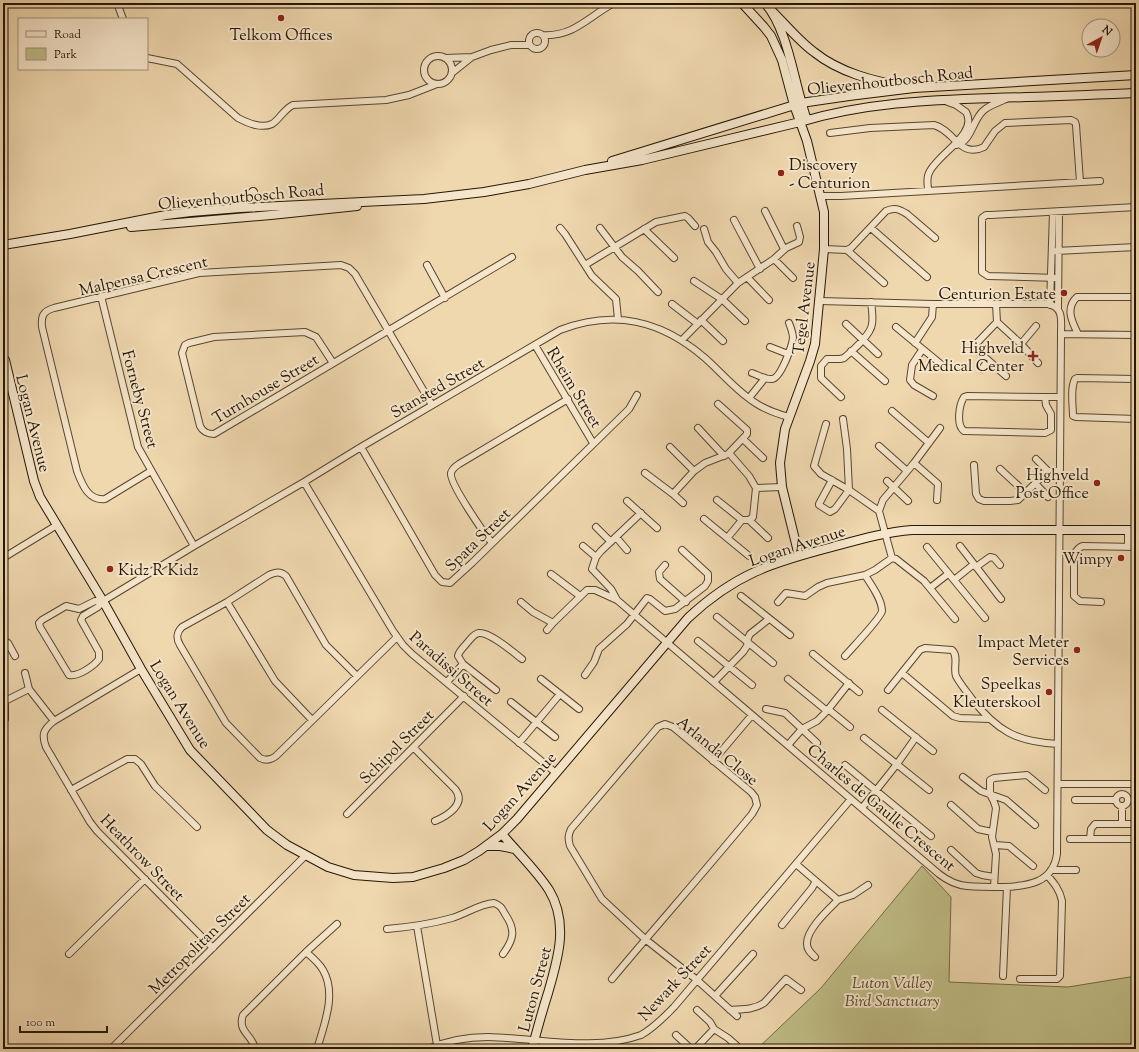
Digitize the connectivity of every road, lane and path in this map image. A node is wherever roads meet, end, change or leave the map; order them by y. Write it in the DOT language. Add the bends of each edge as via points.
graph roads {
  1 [pos="117,3"];
  2 [pos="614,3"];
  3 [pos="742,3"];
  4 [pos="765,3"];
  5 [pos="607,5"];
  6 [pos="772,11"];
  7 [pos="123,18"];
  8 [pos="542,35"];
  9 [pos="556,35"];
  10 [pos="530,38"];
  11 [pos="514,44"];
  12 [pos="530,45"];
  13 [pos="544,45"];
  14 [pos="472,57"];
  15 [pos="148,58"];
  16 [pos="444,58"];
  17 [pos="452,74"];
  18 [pos="1136,75"];
  19 [pos="428,79"];
  20 [pos="437,84"];
  21 [pos="914,88"];
  22 [pos="418,91"];
  23 [pos="1136,93"];
  24 [pos="1008,98"];
  25 [pos="943,100"];
  26 [pos="798,104"];
  27 [pos="804,121"];
  28 [pos="830,133"];
  29 [pos="957,143"];
  30 [pos="585,170"];
  31 [pos="1100,181"];
  32 [pos="1080,182"];
  33 [pos="928,191"];
  34 [pos="253,192"];
  35 [pos="820,196"];
  36 [pos="395,201"];
  37 [pos="254,207"];
  38 [pos="1136,207"];
  39 [pos="340,208"];
  40 [pos="765,211"];
  41 [pos="191,212"];
  42 [pos="1056,212"];
  43 [pos="734,220"];
  44 [pos="695,226"];
  45 [pos="797,226"];
  46 [pos="560,228"];
  47 [pos="600,228"];
  48 [pos="871,228"];
  49 [pos="644,229"];
  50 [pos="704,229"];
  51 [pos="91,230"];
  52 [pos="935,238"];
  53 [pos="3,239"];
  54 [pos="3,245"];
  55 [pos="614,247"];
  56 [pos="1136,247"];
  57 [pos="784,249"];
  58 [pos="824,249"];
  59 [pos="847,250"];
  60 [pos="1055,251"];
  61 [pos="512,257"];
  62 [pos="674,258"];
  63 [pos="774,260"];
  64 [pos="426,265"];
  65 [pos="585,265"];
  66 [pos="760,269"];
  67 [pos="747,277"];
  68 [pos="927,277"];
  69 [pos="1050,277"];
  70 [pos="793,278"];
  71 [pos="1058,278"];
  72 [pos="694,281"];
  73 [pos="738,283"];
  74 [pos="884,283"];
  75 [pos="658,292"];
  76 [pos="101,296"];
  77 [pos="1136,297"];
  78 [pos="445,298"];
  79 [pos="723,300"];
  80 [pos="769,300"];
  81 [pos="820,301"];
  82 [pos="871,302"];
  83 [pos="672,304"];
  84 [pos="933,304"];
  85 [pos="996,304"];
  86 [pos="1050,305"];
  87 [pos="1058,308"];
  88 [pos="618,319"];
  89 [pos="745,321"];
  90 [pos="700,322"];
  91 [pos="997,322"];
  92 [pos="789,323"];
  93 [pos="846,324"];
  94 [pos="1036,326"];
  95 [pos="896,327"];
  96 [pos="388,331"];
  97 [pos="1061,334"];
  98 [pos="1078,334"];
  99 [pos="1136,335"];
  100 [pos="682,340"];
  101 [pos="862,340"];
  102 [pos="723,341"];
  103 [pos="915,343"];
  104 [pos="1021,344"];
  105 [pos="535,345"];
  106 [pos="770,347"];
  107 [pos="922,350"];
  108 [pos="851,351"];
  109 [pos="788,354"];
  110 [pos="878,354"];
  111 [pos="4,358"];
  112 [pos="988,360"];
  113 [pos="333,363"];
  114 [pos="1038,363"];
  115 [pos="942,365"];
  116 [pos="982,369"];
  117 [pos="752,373"];
  118 [pos="1006,376"];
  119 [pos="765,378"];
  120 [pos="1136,379"];
  121 [pos="885,381"];
  122 [pos="637,395"];
  123 [pos="933,396"];
  124 [pos="841,397"];
  125 [pos="1045,397"];
  126 [pos="749,398"];
  127 [pos="568,399"];
  128 [pos="1060,399"];
  129 [pos="1073,401"];
  130 [pos="718,404"];
  131 [pos="432,405"];
  132 [pos="892,411"];
  133 [pos="789,417"];
  134 [pos="843,419"];
  135 [pos="1136,419"];
  136 [pos="826,424"];
  137 [pos="698,428"];
  138 [pos="940,428"];
  139 [pos="743,439"];
  140 [pos="593,443"];
  141 [pos="928,444"];
  142 [pos="879,446"];
  143 [pos="361,447"];
  144 [pos="670,447"];
  145 [pos="727,454"];
  146 [pos="763,458"];
  147 [pos="1036,459"];
  148 [pos="914,463"];
  149 [pos="974,465"];
  150 [pos="1000,469"];
  151 [pos="694,470"];
  152 [pos="151,471"];
  153 [pos="907,471"];
  154 [pos="1048,471"];
  155 [pos="1060,471"];
  156 [pos="645,473"];
  157 [pos="832,480"];
  158 [pos="887,481"];
  159 [pos="304,482"];
  160 [pos="1035,484"];
  161 [pos="782,487"];
  162 [pos="894,487"];
  163 [pos="756,488"];
  164 [pos="849,490"];
  165 [pos="1026,493"];
  166 [pos="673,494"];
  167 [pos="1048,497"];
  168 [pos="718,500"];
  169 [pos="937,500"];
  170 [pos="628,501"];
  171 [pos="908,501"];
  172 [pos="683,503"];
  173 [pos="879,511"];
  174 [pos="641,513"];
  175 [pos="704,519"];
  176 [pos="742,520"];
  177 [pos="750,520"];
  178 [pos="57,525"];
  179 [pos="596,527"];
  180 [pos="657,528"];
  181 [pos="1060,530"];
  182 [pos="1132,530"];
  183 [pos="885,533"];
  184 [pos="728,537"];
  185 [pos="768,538"];
  186 [pos="613,540"];
  187 [pos="492,543"];
  188 [pos="194,546"];
  189 [pos="583,546"];
  190 [pos="960,546"];
  191 [pos="1128,546"];
  192 [pos="927,547"];
  193 [pos="1136,547"];
  194 [pos="627,550"];
  195 [pos="682,550"];
  196 [pos="749,556"];
  197 [pos="799,556"];
  198 [pos="596,557"];
  199 [pos="3,558"];
  200 [pos="892,558"];
  201 [pos="665,565"];
  202 [pos="975,565"];
  203 [pos="1000,565"];
  204 [pos="1060,572"];
  205 [pos="1074,573"];
  206 [pos="550,574"];
  207 [pos="948,574"];
  208 [pos="865,575"];
  209 [pos="954,580"];
  210 [pos="930,588"];
  211 [pos="580,596"];
  212 [pos="741,596"];
  213 [pos="1002,599"];
  214 [pos="617,600"];
  215 [pos="103,601"];
  216 [pos="228,602"];
  217 [pos="521,602"];
  218 [pos="686,602"];
  219 [pos="778,602"];
  220 [pos="1101,602"];
  221 [pos="634,615"];
  222 [pos="717,617"];
  223 [pos="984,618"];
  224 [pos="769,619"];
  225 [pos="955,619"];
  226 [pos="553,623"];
  227 [pos="546,630"];
  228 [pos="790,635"];
  229 [pos="397,637"];
  230 [pos="3,640"];
  231 [pos="698,641"];
  232 [pos="747,642"];
  233 [pos="667,643"];
  234 [pos="813,654"];
  235 [pos="15,656"];
  236 [pos="845,656"];
  237 [pos="522,659"];
  238 [pos="773,663"];
  239 [pos="463,664"];
  240 [pos="728,666"];
  241 [pos="142,669"];
  242 [pos="25,673"];
  243 [pos="902,673"];
  244 [pos="586,674"];
  245 [pos="357,676"];
  246 [pos="541,679"];
  247 [pos="788,679"];
  248 [pos="447,682"];
  249 [pos="714,682"];
  250 [pos="849,683"];
  251 [pos="752,685"];
  252 [pos="29,689"];
  253 [pos="496,690"];
  254 [pos="888,690"];
  255 [pos="859,692"];
  256 [pos="560,694"];
  257 [pos="464,696"];
  258 [pos="4,702"];
  259 [pos="511,702"];
  260 [pos="579,709"];
  261 [pos="766,709"];
  262 [pos="828,710"];
  263 [pos="882,710"];
  264 [pos="752,715"];
  265 [pos="5,719"];
  266 [pos="990,719"];
  267 [pos="312,720"];
  268 [pos="54,721"];
  269 [pos="536,722"];
  270 [pos="850,727"];
  271 [pos="802,730"];
  272 [pos="555,737"];
  273 [pos="916,737"];
  274 [pos="864,738"];
  275 [pos="519,743"];
  276 [pos="817,743"];
  277 [pos="1058,744"];
  278 [pos="788,745"];
  279 [pos="414,748"];
  280 [pos="934,751"];
  281 [pos="713,761"];
  282 [pos="845,764"];
  283 [pos="897,764"];
  284 [pos="556,773"];
  285 [pos="963,776"];
  286 [pos="1058,784"];
  287 [pos="1122,784"];
  288 [pos="1136,784"];
  289 [pos="71,790"];
  290 [pos="877,790"];
  291 [pos="929,790"];
  292 [pos="1045,790"];
  293 [pos="990,794"];
  294 [pos="1122,794"];
  295 [pos="851,798"];
  296 [pos="1075,800"];
  297 [pos="1116,800"];
  298 [pos="1128,800"];
  299 [pos="1136,800"];
  300 [pos="950,805"];
  301 [pos="1122,806"];
  302 [pos="862,808"];
  303 [pos="347,814"];
  304 [pos="435,821"];
  305 [pos="1122,824"];
  306 [pos="1136,824"];
  307 [pos="1035,825"];
  308 [pos="197,827"];
  309 [pos="992,832"];
  310 [pos="502,834"];
  311 [pos="931,836"];
  312 [pos="1070,839"];
  313 [pos="1090,839"];
  314 [pos="1136,839"];
  315 [pos="995,845"];
  316 [pos="487,846"];
  317 [pos="515,849"];
  318 [pos="951,850"];
  319 [pos="305,856"];
  320 [pos="796,864"];
  321 [pos="1033,866"];
  322 [pos="1076,870"];
  323 [pos="1049,872"];
  324 [pos="994,877"];
  325 [pos="145,879"];
  326 [pos="816,881"];
  327 [pos="868,885"];
  328 [pos="994,887"];
  329 [pos="1006,887"];
  330 [pos="838,900"];
  331 [pos="337,924"];
  332 [pos="782,925"];
  333 [pos="417,926"];
  334 [pos="387,929"];
  335 [pos="646,939"];
  336 [pos="213,948"];
  337 [pos="306,952"];
  338 [pos="69,954"];
  339 [pos="503,954"];
  340 [pos="753,954"];
  341 [pos="815,957"];
  342 [pos="1003,976"];
  343 [pos="612,979"];
  344 [pos="1020,979"];
  345 [pos="697,980"];
  346 [pos="801,990"];
  347 [pos="716,996"];
  348 [pos="697,1010"];
  349 [pos="730,1010"];
  350 [pos="737,1016"];
  351 [pos="714,1029"];
  352 [pos="676,1035"];
  353 [pos="437,1045"];
  354 [pos="532,1045"];
  355 [pos="736,1046"];
  356 [pos="590,1048"];
  357 [pos="111,1049"];
  358 [pos="255,1049"];
  359 [pos="317,1049"];
  360 [pos="428,1049"];
  361 [pos="691,1049"];
  362 [pos="695,1049"];
  1 -- 7 [label="street"];
  2 -- 5 [label="street"];
  3 -- 26 [label="street" via="774,42"];
  4 -- 6 [label="street"];
  5 -- 9 [label="street" via="580,25"];
  6 -- 21 [label="street" via="814,53 841,68 874,81"];
  6 -- 26 [label="street" via="784,39"];
  8 -- 9 [label="street"];
  8 -- 10 [label="street" via="535,33"];
  8 -- 13 [label="street" via="545,39"];
  9 -- 13 [label="street"];
  10 -- 11 [label="street"];
  10 -- 12 [label="street"];
  11 -- 12 [label="street"];
  11 -- 14 [label="street"];
  12 -- 13 [label="street" via="537,49"];
  14 -- 16 [label="street"];
  14 -- 17 [label="street"];
  15 -- 22 [label="street" via="177,64 238,118 258,125 272,124 293,105 386,100"];
  16 -- 17 [label="street" via="451,65"];
  16 -- 19 [label="street" via="435,57 428,62 425,71"];
  17 -- 20 [label="street" via="447,81"];
  18 -- 21 [label="street, Olievenhoutbosch Road"];
  19 -- 20 [label="street"];
  19 -- 22 [label="street"];
  20 -- 22 [label="street"];
  21 -- 26 [label="street, Olievenhoutbosch Road"];
  23 -- 24 [label="street, Olievenhoutbosch Road"];
  24 -- 25 [label="street, Olievenhoutbosch Road"];
  24 -- 29 [label="street" via="982,112 972,131"];
  25 -- 27 [label="street, Olievenhoutbosch Road" via="872,106"];
  25 -- 29 [label="street" via="963,110 968,117 967,128"];
  26 -- 27 [label="street"];
  26 -- 30 [label="street, Olievenhoutbosch Road"];
  27 -- 30 [label="street, Olievenhoutbosch Road" via="642,160"];
  27 -- 35 [label="street, Tegel Avenue" via="804,131"];
  28 -- 29 [label="street" via="934,125"];
  29 -- 32 [label="street" via="969,150 983,148 999,127 1009,122 1073,121 1076,125"];
  29 -- 33 [label="street" via="930,171 927,180"];
  30 -- 36 [label="street, Olievenhoutbosch Road" via="484,192"];
  31 -- 32 [label="street"];
  32 -- 33 [label="street"];
  33 -- 35 [label="street"];
  34 -- 41 [label="street" via="240,204"];
  35 -- 58 [label="street, Tegel Avenue" via="824,212"];
  36 -- 37 [label="street, Olievenhoutbosch Road"];
  36 -- 39 [label="street, Olievenhoutbosch Road"];
  37 -- 39 [label="street" via="257,211"];
  37 -- 41 [label="street, Olievenhoutbosch Road"];
  38 -- 42 [label="street"];
  39 -- 51 [label="street, Olievenhoutbosch Road"];
  40 -- 57 [label="street"];
  41 -- 51 [label="street, Olievenhoutbosch Road"];
  42 -- 60 [label="street"];
  42 -- 69 [label="street" via="988,215 982,220 983,274"];
  43 -- 66 [label="street"];
  44 -- 49 [label="street" via="685,216 660,221"];
  45 -- 57 [label="street" via="799,242"];
  46 -- 65 [label="street"];
  47 -- 55 [label="street"];
  48 -- 52 [label="street" via="886,211 898,209"];
  48 -- 59 [label="street"];
  48 -- 68 [label="street"];
  49 -- 55 [label="street"];
  49 -- 62 [label="street"];
  50 -- 73 [label="street" via="708,242 726,270"];
  51 -- 53 [label="street, Olievenhoutbosch Road"];
  51 -- 54 [label="street, Olievenhoutbosch Road"];
  55 -- 65 [label="street"];
  55 -- 75 [label="street"];
  56 -- 60 [label="street"];
  57 -- 63 [label="street"];
  58 -- 59 [label="street"];
  58 -- 81 [label="street, Tegel Avenue"];
  59 -- 74 [label="street"];
  60 -- 69 [label="street"];
  60 -- 71 [label="street"];
  61 -- 78 [label="street, Turnhouse Street"];
  63 -- 66 [label="street"];
  63 -- 70 [label="street"];
  64 -- 78 [label="street"];
  65 -- 88 [label="street" via="592,276 616,298"];
  66 -- 67 [label="street"];
  67 -- 73 [label="street"];
  67 -- 80 [label="street"];
  69 -- 71 [label="street"];
  69 -- 86 [label="street"];
  71 -- 87 [label="street"];
  72 -- 79 [label="street"];
  73 -- 79 [label="street"];
  76 -- 96 [label="street, Malpensa Crescent" via="199,273 341,265 355,274"];
  76 -- 152 [label="street, Forneby Street" via="135,438"];
  76 -- 152 [label="street, Malpensa Crescent" via="49,309 41,317 77,471 91,496 99,500 109,497"];
  77 -- 98 [label="street" via="1077,297 1071,305 1070,319"];
  78 -- 96 [label="street, Turnhouse Street"];
  79 -- 89 [label="street"];
  79 -- 90 [label="street"];
  81 -- 82 [label="street"];
  81 -- 133 [label="street, Tegel Avenue" via="814,350"];
  82 -- 84 [label="street"];
  82 -- 101 [label="street" via="872,325"];
  83 -- 90 [label="street"];
  84 -- 85 [label="street"];
  84 -- 103 [label="street" via="932,318"];
  85 -- 86 [label="street"];
  85 -- 91 [label="street"];
  86 -- 87 [label="street"];
  87 -- 97 [label="street" via="1061,315"];
  88 -- 100 [label="street, Stansted Street" via="648,324"];
  88 -- 105 [label="street, Stansted Street" via="578,324 560,330"];
  90 -- 100 [label="street"];
  90 -- 102 [label="street"];
  91 -- 104 [label="street"];
  91 -- 112 [label="street" via="975,345"];
  92 -- 109 [label="street" via="793,339"];
  93 -- 101 [label="street"];
  94 -- 104 [label="street"];
  95 -- 103 [label="street"];
  96 -- 113 [label="street, Turnhouse Street"];
  96 -- 131 [label="street, Malpensa Crescent"];
  97 -- 98 [label="street"];
  97 -- 128 [label="street"];
  98 -- 99 [label="street"];
  100 -- 126 [label="street, Stansted Street" via="706,358"];
  101 -- 108 [label="street"];
  101 -- 110 [label="street"];
  103 -- 107 [label="street"];
  104 -- 114 [label="street"];
  105 -- 127 [label="street, Rheim Street"];
  105 -- 131 [label="street, Stansted Street"];
  106 -- 109 [label="street"];
  107 -- 115 [label="street"];
  107 -- 123 [label="street" via="912,365 910,380"];
  108 -- 121 [label="street"];
  108 -- 124 [label="street" via="842,359 827,359 821,368 821,378"];
  109 -- 119 [label="street" via="777,377"];
  111 -- 178 [label="street, Logan Avenue" via="36,490"];
  112 -- 116 [label="street"];
  112 -- 118 [label="street"];
  113 -- 113 [label="street, Turnhouse Street" via="316,337 305,332 214,337 189,343 185,345 182,353 200,426 208,434 226,428"];
  117 -- 119 [label="street"];
  119 -- 126 [label="street"];
  120 -- 129 [label="street" via="1077,378 1073,383"];
  122 -- 140 [label="street, Spata Street" via="629,409"];
  125 -- 125 [label="street" via="1051,414 1051,428 1047,433 968,432 960,427 960,404 965,397"];
  125 -- 128 [label="street"];
  126 -- 133 [label="street, Stansted Street" via="761,406"];
  127 -- 140 [label="street, Rheim Street"];
  127 -- 187 [label="street" via="452,470 454,484"];
  128 -- 129 [label="street"];
  128 -- 155 [label="street"];
  129 -- 135 [label="street" via="1073,416 1076,418"];
  130 -- 139 [label="street" via="747,430"];
  131 -- 143 [label="street, Stansted Street"];
  132 -- 141 [label="street"];
  133 -- 161 [label="street, Tegel Avenue" via="782,438 780,457"];
  134 -- 164 [label="street"];
  136 -- 157 [label="street" via="814,466 821,474"];
  137 -- 145 [label="street"];
  138 -- 141 [label="street"];
  139 -- 145 [label="street"];
  139 -- 146 [label="street"];
  140 -- 187 [label="street, Spata Street"];
  141 -- 148 [label="street"];
  142 -- 153 [label="street"];
  143 -- 159 [label="street, Stansted Street"];
  143 -- 187 [label="street, Spata Street" via="435,575 442,582 454,581"];
  144 -- 151 [label="street"];
  145 -- 151 [label="street"];
  145 -- 163 [label="street" via="749,476"];
  147 -- 154 [label="street"];
  148 -- 153 [label="street"];
  148 -- 169 [label="street" via="938,484"];
  149 -- 165 [label="street" via="975,490 984,501 1018,500"];
  150 -- 165 [label="street"];
  151 -- 166 [label="street"];
  152 -- 188 [label="street, Forneby Street"];
  153 -- 162 [label="street"];
  154 -- 155 [label="street"];
  154 -- 160 [label="street"];
  155 -- 181 [label="street"];
  156 -- 166 [label="street"];
  157 -- 164 [label="street"];
  157 -- 164 [label="street" via="819,504 829,512 835,509"];
  158 -- 162 [label="street"];
  159 -- 188 [label="street, Stansted Street"];
  159 -- 229 [label="street, Paradissi Street"];
  160 -- 165 [label="street"];
  160 -- 167 [label="street"];
  161 -- 163 [label="street"];
  161 -- 197 [label="street, Tegel Avenue"];
  162 -- 171 [label="street"];
  162 -- 173 [label="street" via="882,500"];
  163 -- 177 [label="street" via="754,514"];
  164 -- 173 [label="street"];
  166 -- 172 [label="street"];
  168 -- 176 [label="street"];
  170 -- 174 [label="street"];
  173 -- 183 [label="street"];
  174 -- 180 [label="street"];
  174 -- 186 [label="street"];
  175 -- 184 [label="street"];
  176 -- 177 [label="street"];
  176 -- 184 [label="street"];
  177 -- 185 [label="street"];
  178 -- 199 [label="street"];
  178 -- 215 [label="street, Logan Avenue"];
  179 -- 186 [label="street"];
  181 -- 182 [label="street, Logan Avenue"];
  181 -- 183 [label="street, Logan Avenue" via="920,529"];
  181 -- 204 [label="street"];
  182 -- 191 [label="street"];
  183 -- 197 [label="street, Logan Avenue"];
  183 -- 200 [label="street"];
  184 -- 196 [label="street"];
  186 -- 194 [label="street"];
  186 -- 198 [label="street"];
  188 -- 215 [label="street, Stansted Street"];
  189 -- 198 [label="street"];
  190 -- 202 [label="street"];
  191 -- 193 [label="street"];
  191 -- 205 [label="street" via="1081,546 1074,555"];
  192 -- 207 [label="street"];
  195 -- 218 [label="street" via="708,576 704,586"];
  197 -- 233 [label="street, Logan Avenue" via="760,569 725,588 696,611"];
  198 -- 214 [label="street" via="592,566 593,571 611,589"];
  200 -- 208 [label="street"];
  200 -- 210 [label="street" via="920,577"];
  201 -- 218 [label="street" via="660,572 660,579"];
  202 -- 203 [label="street" via="990,557"];
  202 -- 209 [label="street"];
  202 -- 213 [label="street"];
  204 -- 205 [label="street"];
  204 -- 277 [label="street"];
  205 -- 220 [label="street" via="1075,597 1083,601"];
  206 -- 211 [label="street"];
  207 -- 209 [label="street"];
  207 -- 210 [label="street"];
  208 -- 219 [label="street" via="826,583 805,596 786,593"];
  208 -- 236 [label="street" via="882,612"];
  209 -- 223 [label="street"];
  210 -- 225 [label="street"];
  211 -- 214 [label="street" via="590,589"];
  211 -- 226 [label="street"];
  212 -- 224 [label="street"];
  214 -- 221 [label="street, Charles de Gaulle Crescent"];
  215 -- 215 [label="street" via="81,620 99,652 99,659 72,676 65,670 39,623 66,606 79,609 95,601"];
  215 -- 241 [label="street, Logan Avenue"];
  216 -- 245 [label="street" via="275,572 283,574 326,645"];
  216 -- 267 [label="street" via="275,681"];
  216 -- 267 [label="street" via="182,627 177,635 180,645 226,723 260,758 269,760"];
  217 -- 226 [label="street"];
  218 -- 221 [label="street" via="674,610 666,611 647,598"];
  221 -- 233 [label="street, Charles de Gaulle Crescent"];
  221 -- 244 [label="street" via="599,649"];
  222 -- 232 [label="street"];
  224 -- 228 [label="street"];
  224 -- 232 [label="street" via="750,634"];
  226 -- 227 [label="street"];
  229 -- 245 [label="street"];
  229 -- 248 [label="street, Paradissi Street" via="412,654"];
  230 -- 235 [label="street" via="8,643"];
  231 -- 240 [label="street"];
  232 -- 238 [label="street"];
  232 -- 240 [label="street" via="743,652"];
  233 -- 249 [label="street, Charles de Gaulle Crescent"];
  233 -- 284 [label="street, Logan Avenue"];
  234 -- 250 [label="street"];
  237 -- 239 [label="street" via="501,643 484,634 478,634 460,651 458,656"];
  239 -- 248 [label="street"];
  239 -- 253 [label="street"];
  240 -- 249 [label="street"];
  240 -- 251 [label="street"];
  241 -- 268 [label="street, Heathrow Street"];
  241 -- 319 [label="street, Logan Avenue" via="194,755 267,830"];
  242 -- 252 [label="street"];
  243 -- 254 [label="street"];
  243 -- 266 [label="street" via="953,716"];
  243 -- 266 [label="street" via="923,649 952,650 956,655 955,673 958,679"];
  245 -- 267 [label="street"];
  246 -- 256 [label="street"];
  247 -- 262 [label="street"];
  248 -- 257 [label="street, Paradissi Street"];
  249 -- 264 [label="street, Charles de Gaulle Crescent"];
  250 -- 255 [label="street"];
  250 -- 262 [label="street"];
  252 -- 258 [label="street"];
  252 -- 268 [label="street"];
  256 -- 260 [label="street"];
  256 -- 269 [label="street"];
  257 -- 275 [label="street, Paradissi Street"];
  257 -- 279 [label="street, Schipol Street"];
  258 -- 265 [label="street"];
  259 -- 269 [label="street"];
  261 -- 271 [label="street" via="783,712"];
  262 -- 270 [label="street"];
  262 -- 271 [label="street" via="817,721"];
  263 -- 273 [label="street"];
  264 -- 278 [label="street, Charles de Gaulle Crescent"];
  264 -- 281 [label="street"];
  266 -- 277 [label="street" via="1015,736 1038,743"];
  268 -- 289 [label="street, Heathrow Street" via="44,731 43,736 46,747"];
  269 -- 272 [label="street"];
  269 -- 275 [label="street"];
  271 -- 276 [label="street"];
  271 -- 278 [label="street"];
  273 -- 280 [label="street"];
  273 -- 283 [label="street"];
  274 -- 283 [label="street"];
  275 -- 284 [label="street, Paradissi Street"];
  277 -- 286 [label="street"];
  278 -- 295 [label="street, Charles de Gaulle Crescent"];
  279 -- 303 [label="street, Schipol Street"];
  279 -- 304 [label="street" via="459,796 456,807 445,817"];
  281 -- 335 [label="street, Arlanda Close" via="754,794 756,808"];
  281 -- 335 [label="street, Arlanda Close" via="673,727 662,724 569,833 570,846 599,896"];
  282 -- 290 [label="street"];
  283 -- 290 [label="street"];
  283 -- 291 [label="street"];
  284 -- 310 [label="street, Logan Avenue"];
  285 -- 293 [label="street" via="981,791"];
  286 -- 287 [label="street"];
  286 -- 323 [label="street" via="1057,854 1056,862"];
  287 -- 288 [label="street"];
  287 -- 294 [label="street"];
  289 -- 308 [label="street" via="127,759 135,759 155,786"];
  289 -- 325 [label="street, Heathrow Street" via="97,831"];
  290 -- 302 [label="street"];
  290 -- 311 [label="street"];
  292 -- 293 [label="street" via="1024,775 992,778 989,782"];
  293 -- 307 [label="street" via="1006,800"];
  293 -- 309 [label="street" via="996,808"];
  294 -- 297 [label="street" via="1118,795"];
  294 -- 298 [label="street" via="1127,796"];
  295 -- 302 [label="street, Charles de Gaulle Crescent"];
  295 -- 320 [label="street, Newark Street"];
  296 -- 297 [label="street"];
  297 -- 301 [label="street"];
  298 -- 299 [label="street"];
  298 -- 301 [label="street"];
  300 -- 309 [label="street" via="978,829"];
  301 -- 305 [label="street"];
  302 -- 328 [label="street, Charles de Gaulle Crescent" via="943,877 960,885"];
  305 -- 306 [label="street"];
  305 -- 313 [label="street" via="1095,824"];
  309 -- 315 [label="street"];
  310 -- 316 [label="street, Logan Avenue"];
  310 -- 317 [label="street, Luton Street"];
  312 -- 313 [label="street"];
  313 -- 314 [label="street"];
  315 -- 321 [label="street" via="1009,846"];
  315 -- 324 [label="street"];
  316 -- 317 [label="street"];
  316 -- 319 [label="street, Logan Avenue" via="464,860 413,877 373,877 347,873"];
  317 -- 354 [label="street, Luton Street" via="549,891 559,919 561,936 557,963"];
  318 -- 324 [label="street" via="976,873"];
  319 -- 336 [label="street, Metropolitan Street"];
  320 -- 326 [label="street"];
  320 -- 345 [label="street, Newark Street"];
  322 -- 323 [label="street"];
  323 -- 329 [label="street, Charles de Gaulle Crescent" via="1038,882"];
  323 -- 344 [label="street" via="1062,901 1060,976"];
  324 -- 328 [label="street"];
  325 -- 336 [label="street, Heathrow Street"];
  325 -- 338 [label="street"];
  326 -- 330 [label="street"];
  326 -- 332 [label="street"];
  327 -- 330 [label="street" via="854,895"];
  328 -- 329 [label="street, Charles de Gaulle Crescent"];
  329 -- 342 [label="street"];
  330 -- 341 [label="street" via="807,937 806,945"];
  331 -- 337 [label="street"];
  333 -- 334 [label="street"];
  333 -- 339 [label="street" via="453,918 494,903 502,908 513,928 511,942"];
  333 -- 353 [label="street"];
  335 -- 343 [label="street"];
  335 -- 345 [label="street, Arlanda Close"];
  336 -- 357 [label="street, Metropolitan Street"];
  337 -- 358 [label="street" via="243,1015 241,1025 255,1044"];
  337 -- 359 [label="street" via="323,970 328,990 328,1011"];
  340 -- 347 [label="street"];
  345 -- 347 [label="street, Arlanda Close"];
  345 -- 356 [label="street, Newark Street" via="663,1018 642,1034 620,1043"];
  346 -- 349 [label="street" via="786,979 759,1006"];
  347 -- 349 [label="street, Arlanda Close"];
  348 -- 351 [label="street"];
  349 -- 350 [label="street, Arlanda Close"];
  351 -- 355 [label="street"];
  351 -- 362 [label="street"];
  352 -- 361 [label="street"];
  353 -- 354 [label="street, Newark Street" via="482,1038"];
  353 -- 360 [label="street, Newark Street"];
  354 -- 356 [label="street, Newark Street"];
}
